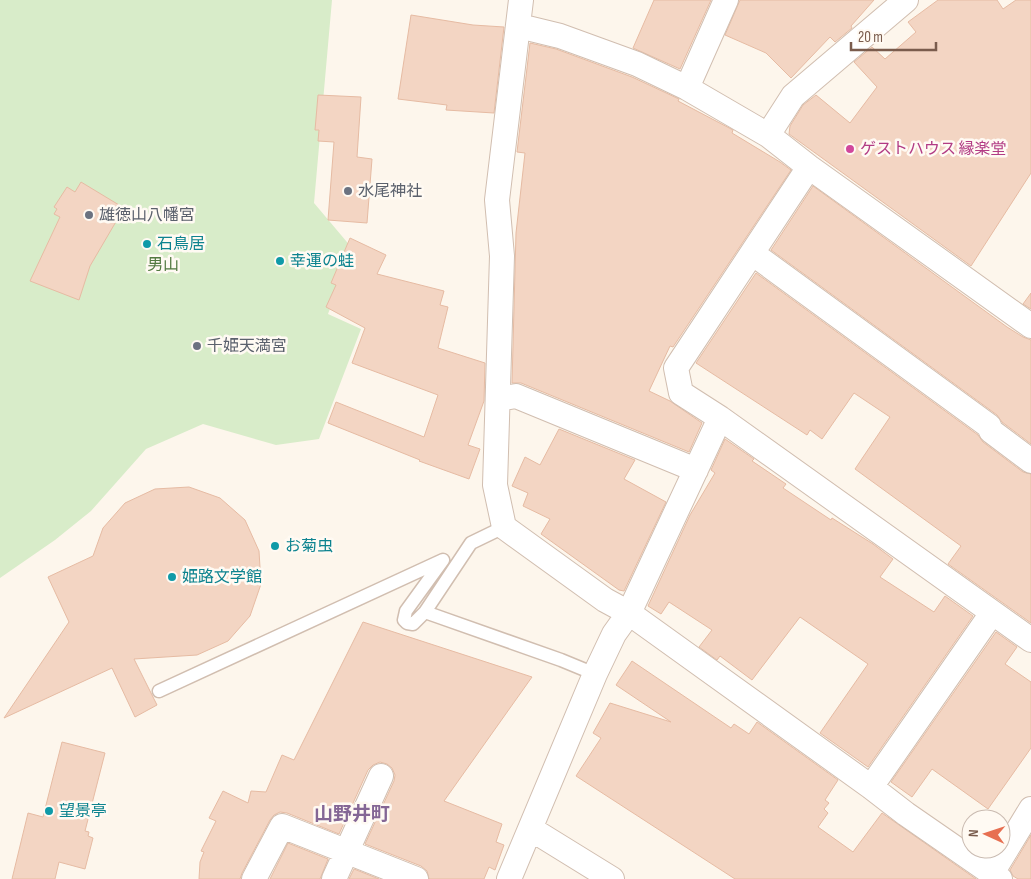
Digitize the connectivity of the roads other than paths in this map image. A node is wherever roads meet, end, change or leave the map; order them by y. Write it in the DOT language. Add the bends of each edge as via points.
graph roads {
  1 [pos="522,0"];
  2 [pos="726,0"];
  3 [pos="906,0"];
  4 [pos="519,26"];
  5 [pos="687,88"];
  6 [pos="768,136"];
  7 [pos="809,167"];
  8 [pos="752,253"];
  9 [pos="1031,326"];
  10 [pos="498,399"];
  11 [pos="720,418"];
  12 [pos="1031,461"];
  13 [pos="696,470"];
  14 [pos="504,527"];
  15 [pos="425,612"];
  16 [pos="992,612"];
  17 [pos="629,613"];
  18 [pos="1031,640"];
  19 [pos="595,674"];
  20 [pos="159,691"];
  21 [pos="380,776"];
  22 [pos="871,787"];
  23 [pos="1031,809"];
  24 [pos="531,829"];
  25 [pos="346,852"];
  26 [pos="996,876"];
  27 [pos="254,879"];
  28 [pos="334,879"];
  29 [pos="416,879"];
  30 [pos="509,879"];
  31 [pos="612,879"];
  1 -- 4 [label="street"];
  2 -- 5 [label="street"];
  3 -- 6 [label="street" via="793,96"];
  4 -- 5 [label="street" via="560,36 637,64"];
  4 -- 10 [label="street" via="497,200 502,256"];
  5 -- 6 [label="street"];
  6 -- 7 [label="street"];
  7 -- 8 [label="street"];
  7 -- 9 [label="street"];
  8 -- 11 [label="street" via="676,368 681,393"];
  8 -- 12 [label="street" via="989,426 991,431"];
  10 -- 13 [label="street" via="516,396"];
  10 -- 14 [label="street" via="495,485"];
  11 -- 13 [label="street"];
  11 -- 16 [label="street"];
  13 -- 17 [label="street"];
  14 -- 15 [label="lane" via="471,543"];
  14 -- 17 [label="street" via="605,600"];
  15 -- 19 [label="lane"];
  15 -- 20 [label="lane" via="413,624 404,620 406,611 443,560"];
  16 -- 18 [label="street"];
  16 -- 22 [label="street"];
  17 -- 19 [label="street" via="614,634"];
  17 -- 22 [label="street"];
  19 -- 24 [label="street"];
  21 -- 25 [label="street"];
  22 -- 26 [label="street"];
  23 -- 26 [label="street"];
  24 -- 30 [label="street"];
  24 -- 31 [label="street"];
  25 -- 27 [label="street" via="282,826"];
  25 -- 28 [label="street"];
  25 -- 29 [label="street"];
}
